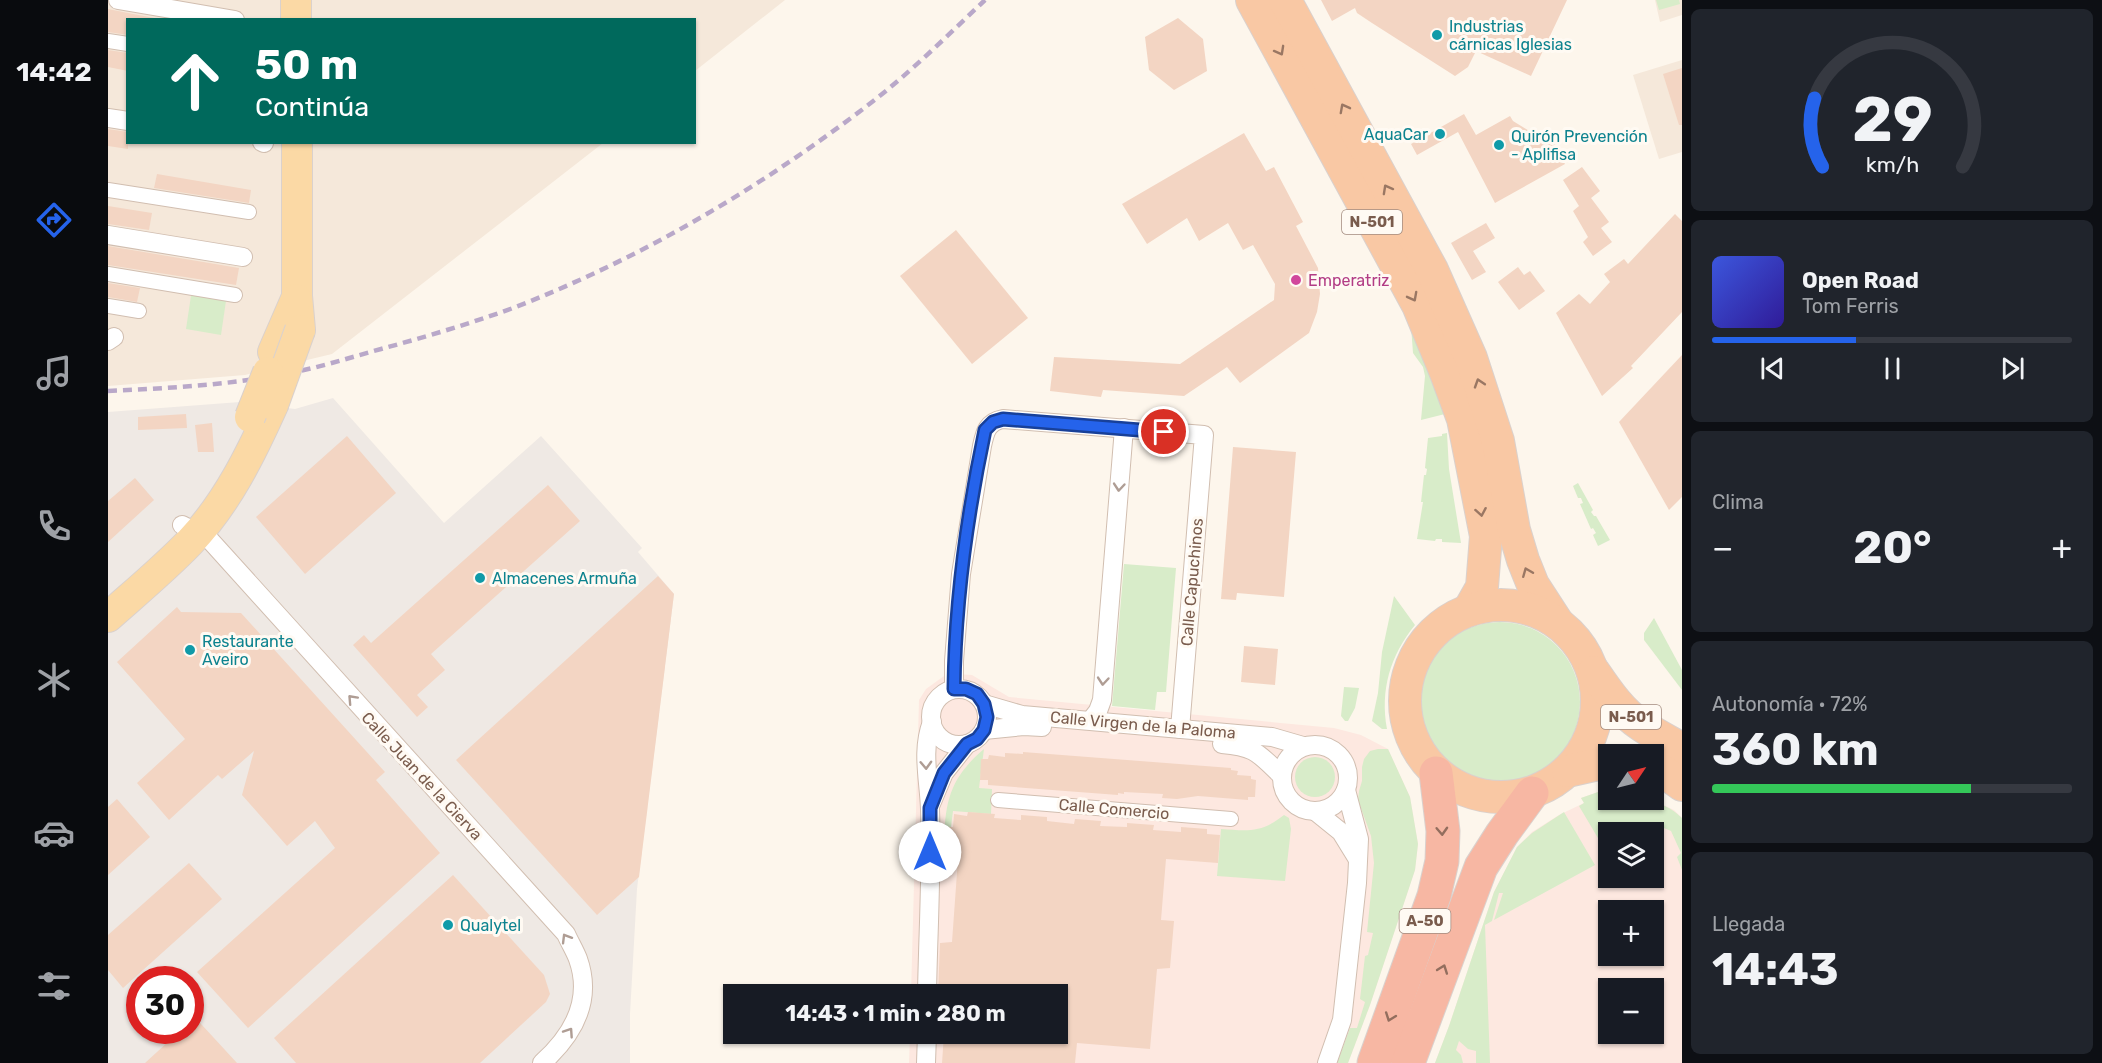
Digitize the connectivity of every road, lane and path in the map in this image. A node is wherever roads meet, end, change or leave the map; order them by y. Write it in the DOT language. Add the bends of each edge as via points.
graph roads {
  1 [pos="117,0"];
  2 [pos="296,0"];
  3 [pos="1252,0"];
  4 [pos="1285,0"];
  5 [pos="223,18"];
  6 [pos="296,18"];
  7 [pos="108,41"];
  8 [pos="126,44"];
  9 [pos="108,118"];
  10 [pos="126,121"];
  11 [pos="297,144"];
  12 [pos="108,190"];
  13 [pos="249,212"];
  14 [pos="108,235"];
  15 [pos="243,257"];
  16 [pos="108,274"];
  17 [pos="235,295"];
  18 [pos="297,296"];
  19 [pos="108,306"];
  20 [pos="139,311"];
  21 [pos="262,411"];
  22 [pos="1124,428"];
  23 [pos="198,523"];
  24 [pos="237,571"];
  25 [pos="108,593"];
  26 [pos="1469,609"];
  27 [pos="108,617"];
  28 [pos="1557,622"];
  29 [pos="1592,670"];
  30 [pos="954,689"];
  31 [pos="984,704"];
  32 [pos="1091,720"];
  33 [pos="932,722"];
  34 [pos="1180,729"];
  35 [pos="984,730"];
  36 [pos="967,744"];
  37 [pos="1303,746"];
  38 [pos="1682,749"];
  39 [pos="1598,764"];
  40 [pos="1568,771"];
  41 [pos="1664,772"];
  42 [pos="1436,773"];
  43 [pos="1282,776"];
  44 [pos="1682,785"];
  45 [pos="1346,790"];
  46 [pos="1532,793"];
  47 [pos="998,800"];
  48 [pos="930,808"];
  49 [pos="1315,811"];
  50 [pos="1231,819"];
  51 [pos="1357,858"];
  52 [pos="927,984"];
  53 [pos="927,1044"];
  54 [pos="542,1063"];
  55 [pos="926,1063"];
  56 [pos="1327,1063"];
  57 [pos="1374,1063"];
  58 [pos="1408,1063"];
  1 -- 5 [label="street"];
  2 -- 6 [label="main road"];
  3 -- 26 [label="highway, N-501, one-way" via="1418,305 1459,410 1486,536 1482,587"];
  28 -- 4 [label="highway, N-501, one-way" via="1522,560 1498,441 1463,339 1432,270"];
  7 -- 8 [label="street"];
  9 -- 10 [label="street"];
  11 -- 18 [label="main road"];
  12 -- 13 [label="street"];
  14 -- 15 [label="street"];
  16 -- 17 [label="street"];
  18 -- 21 [label="main road, bridge" via="273,352"];
  18 -- 21 [label="main road, bridge" via="300,330"];
  19 -- 20 [label="street"];
  21 -- 23 [label="main road" via="238,476"];
  22 -- 30 [label="street" via="1003,419 985,430 961,574"];
  22 -- 32 [label="street, one-way" via="1102,700"];
  22 -- 34 [label="street, Calle Capuchinos" via="1204,435"];
  23 -- 24 [label="street, Calle Juan de la Cierva"];
  23 -- 24 [label="street, Calle Juan de la Cierva" via="218,531"];
  23 -- 25 [label="main road"];
  23 -- 27 [label="main road" via="186,546"];
  54 -- 24 [label="street, Calle Juan de la Cierva, one-way" via="573,1029 580,1011 583,993 578,960 566,934"];
  26 -- 28 [label="highway" via="1491,604 1514,605"];
  26 -- 42 [label="highway" via="1440,625 1423,643 1411,664 1405,688 1404,713 1411,736"];
  28 -- 29 [label="highway" via="1578,644"];
  29 -- 38 [label="highway, N-501" via="1627,714"];
  29 -- 40 [label="highway" via="1598,697 1595,724 1585,750"];
  30 -- 31 [label="street" via="977,694"];
  30 -- 33 [label="street" via="936,701"];
  31 -- 32 [label="street, Calle Virgen de la Paloma" via="1022,715"];
  31 -- 35 [label="street"];
  32 -- 34 [label="street, Calle Virgen de la Paloma"];
  33 -- 36 [label="street" via="939,736 952,744"];
  33 -- 48 [label="street, one-way" via="926,738"];
  34 -- 37 [label="street, Calle Virgen de la Paloma" via="1272,737"];
  35 -- 36 [label="street"];
  35 -- 43 [label="street, Calle Virgen de la Paloma" via="1024,726 1243,746 1259,754"];
  36 -- 48 [label="street" via="944,773"];
  37 -- 43 [label="street" via="1292,753"];
  37 -- 45 [label="street" via="1328,747 1340,755 1347,768"];
  39 -- 40 [label="highway"];
  40 -- 46 [label="highway"];
  41 -- 44 [label="highway"];
  42 -- 46 [label="highway" via="1481,796 1507,798"];
  42 -- 57 [label="highway, A-50, one-way" via="1443,831 1442,861 1434,896"];
  43 -- 49 [label="street" via="1290,799"];
  45 -- 49 [label="street" via="1339,801"];
  45 -- 51 [label="street" via="1359,839"];
  58 -- 46 [label="highway, A-50, one-way" via="1480,867"];
  47 -- 50 [label="street, Calle Comercio"];
  48 -- 52 [label="street"];
  49 -- 51 [label="street" via="1341,832"];
  51 -- 56 [label="street" via="1344,1010"];
  53 -- 55 [label="street"];
}
